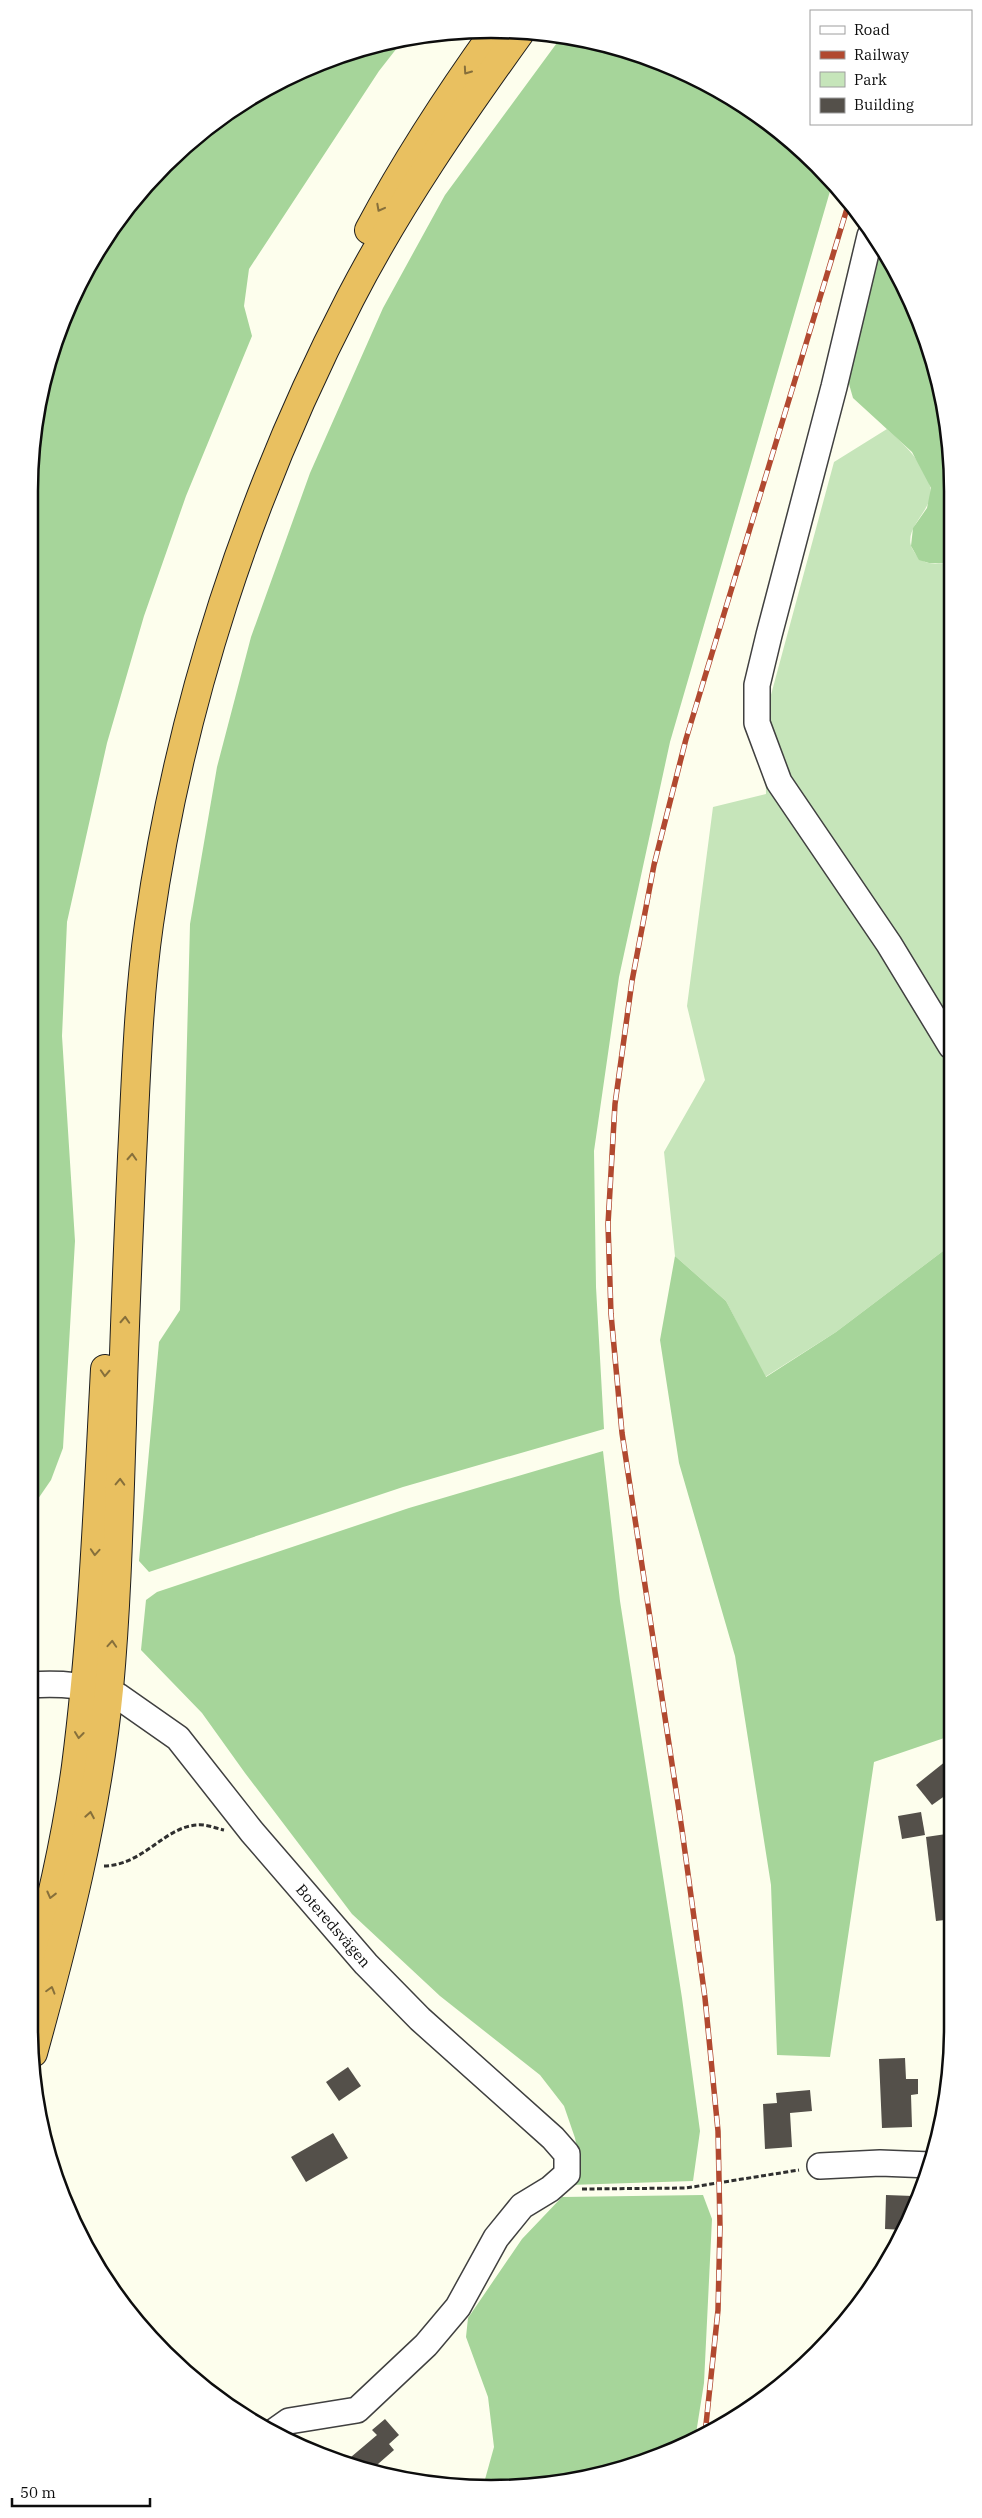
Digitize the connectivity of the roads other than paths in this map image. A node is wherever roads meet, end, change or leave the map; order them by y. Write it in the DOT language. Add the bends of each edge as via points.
graph roads {
  1 [pos="490,38"];
  2 [pos="516,38"];
  3 [pos="869,240"];
  4 [pos="944,1034"];
  5 [pos="38,1684"];
  6 [pos="97,1690"];
  7 [pos="38,1948"];
  8 [pos="38,2036"];
  9 [pos="923,2165"];
  10 [pos="820,2166"];
  11 [pos="279,2428"];
  1 -- 6 [label="highway, one-way" via="394,184 297,368 256,463 218,565 165,750 132,926 122,1017 98,1503"];
  6 -- 2 [label="highway, one-way" via="116,1589 140,1017 149,928 181,753 234,568 311,376 353,293 412,191"];
  3 -- 4 [label="street" via="757,685 757,724 779,782 889,944"];
  5 -- 6 [label="street" via="55,1683"];
  6 -- 7 [label="highway, one-way" via="76,1768 60,1857"];
  8 -- 6 [label="highway, one-way" via="82,1864 98,1771"];
  6 -- 11 [label="street, Boteredsvägen" via="118,1696 178,1738 252,1832 366,1964 420,2019 554,2138 566,2154 567,2174 522,2206 496,2238 458,2307 426,2345 357,2410 289,2421"];
  9 -- 10 [label="street"];
}
